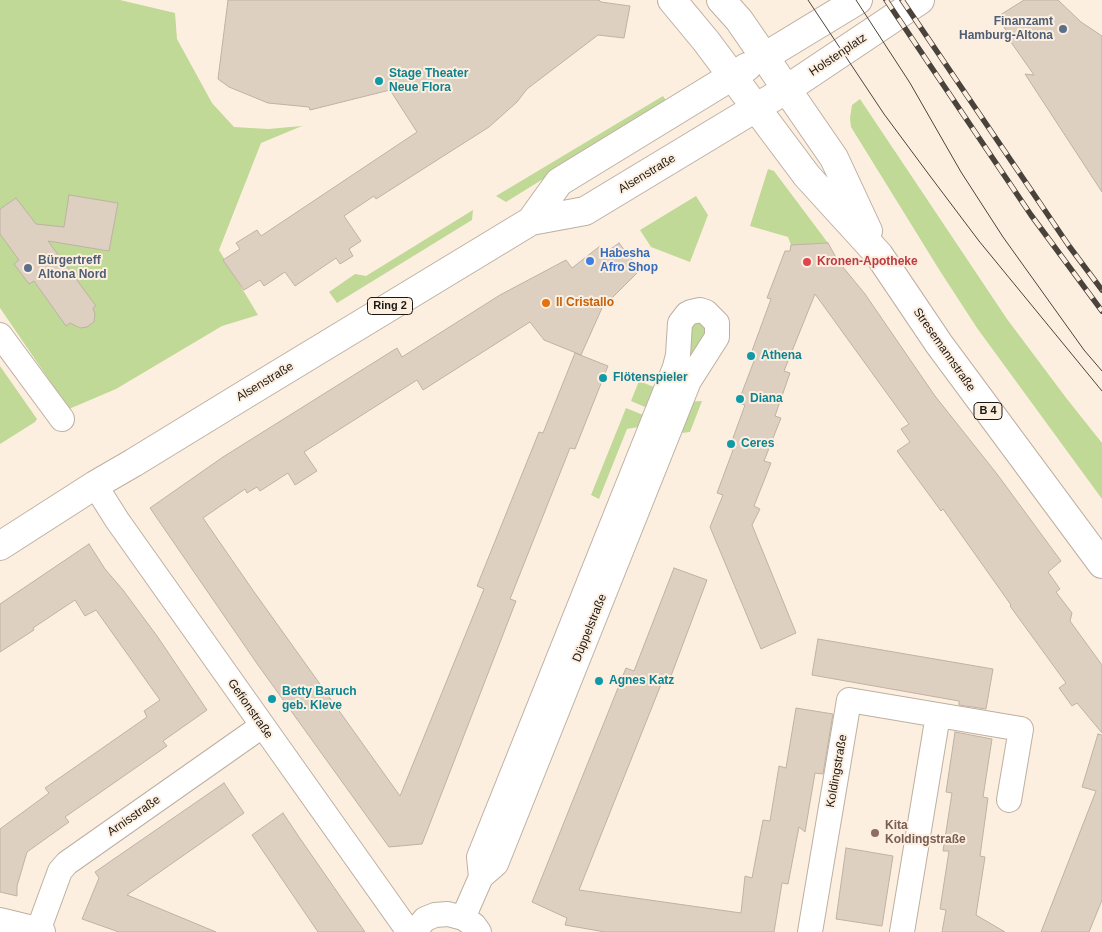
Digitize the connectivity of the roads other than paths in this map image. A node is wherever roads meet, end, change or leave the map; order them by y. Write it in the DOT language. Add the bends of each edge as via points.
graph roads {
  1 [pos="672,0"];
  2 [pos="722,0"];
  3 [pos="858,0"];
  4 [pos="920,0"];
  5 [pos="764,57"];
  6 [pos="732,77"];
  7 [pos="787,89"];
  8 [pos="756,108"];
  9 [pos="531,221"];
  10 [pos="879,255"];
  11 [pos="0,335"];
  12 [pos="684,371"];
  13 [pos="62,419"];
  14 [pos="95,485"];
  15 [pos="0,546"];
  16 [pos="1102,564"];
  17 [pos="938,715"];
  18 [pos="262,726"];
  19 [pos="1009,800"];
  20 [pos="0,922"];
  21 [pos="471,925"];
  22 [pos="40,931"];
  23 [pos="409,932"];
  24 [pos="414,932"];
  25 [pos="810,932"];
  26 [pos="902,932"];
  1 -- 6 [label="main road, Stresemannstraße / B 4"];
  2 -- 5 [label="main road, Stresemannstraße / B 4"];
  3 -- 5 [label="main road, Ring 2"];
  4 -- 7 [label="main road, Holstenplatz / Ring 2"];
  5 -- 6 [label="main road, Ring 2"];
  5 -- 7 [label="main road, Stresemannstraße / B 4"];
  6 -- 8 [label="main road, Stresemannstraße / B 4"];
  6 -- 9 [label="main road, Alsenstraße / Ring 2" via="559,182"];
  7 -- 8 [label="main road, Holstenplatz / Ring 2"];
  7 -- 10 [label="main road, Stresemannstraße / B 4" via="834,158"];
  8 -- 9 [label="main road, Alsenstraße / Ring 2" via="584,211"];
  8 -- 10 [label="main road, Stresemannstraße / B 4" via="807,176"];
  9 -- 14 [label="main road, Alsenstraße / Ring 2"];
  10 -- 16 [label="main road, Stresemannstraße / B 4" via="939,344"];
  11 -- 13 [label="street"];
  12 -- 21 [label="street, Düppelstraße" via="479,857 481,877"];
  14 -- 15 [label="main road, Alsenstraße / Ring 2"];
  14 -- 18 [label="street, Gefionstraße"];
  17 -- 19 [label="street, Koldingstraße" via="1021,729"];
  17 -- 25 [label="street, Koldingstraße" via="849,700"];
  17 -- 26 [label="street"];
  18 -- 22 [label="street, Arnisstraße" via="67,863 60,871"];
  18 -- 23 [label="street, Gefionstraße"];
  20 -- 22 [label="main road"];
  21 -- 24 [label="street, Düppelstraße" via="448,914 435,915 425,919"];
}
